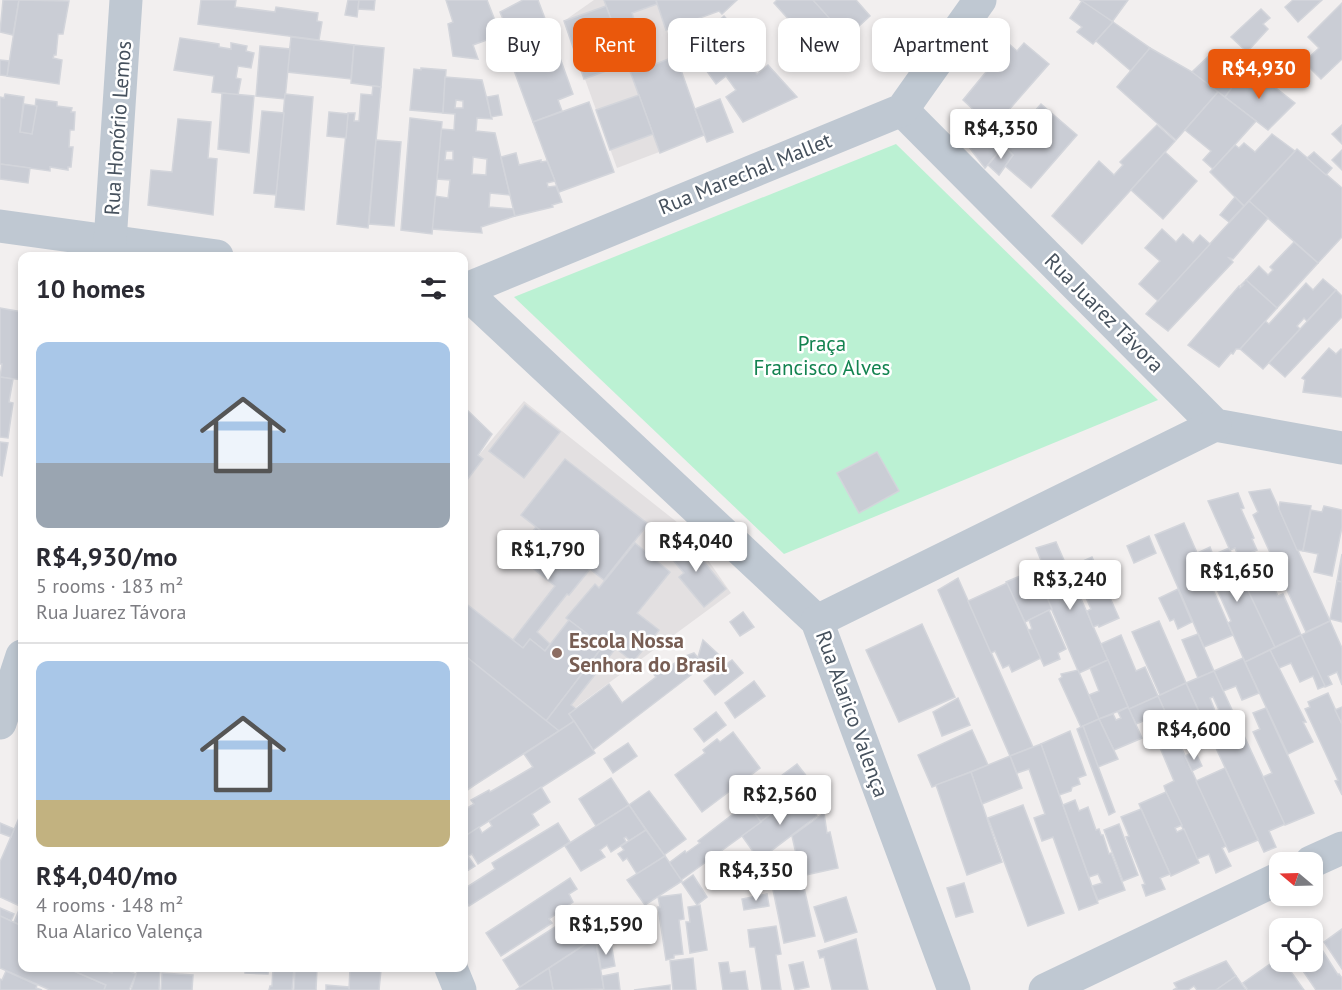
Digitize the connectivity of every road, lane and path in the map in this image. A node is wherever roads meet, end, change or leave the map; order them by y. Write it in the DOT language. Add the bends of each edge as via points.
graph roads {
  1 [pos="126,0"];
  2 [pos="980,0"];
  3 [pos="902,110"];
  4 [pos="0,226"];
  5 [pos="109,249"];
  6 [pos="155,252"];
  7 [pos="468,289"];
  8 [pos="468,295"];
  9 [pos="1215,425"];
  10 [pos="1342,448"];
  11 [pos="817,621"];
  12 [pos="18,668"];
  13 [pos="0,723"];
  14 [pos="1342,848"];
  15 [pos="1323,857"];
  16 [pos="1269,883"];
  17 [pos="453,972"];
  18 [pos="460,990"];
  19 [pos="954,990"];
  20 [pos="1045,990"];
  1 -- 5 [label="street, Rua Honório Lemos"];
  2 -- 3 [label="street"];
  3 -- 7 [label="street, Rua Marechal Mallet"];
  3 -- 9 [label="street, Rua Juarez Távora"];
  4 -- 5 [label="street"];
  5 -- 6 [label="street"];
  8 -- 11 [label="street, Rua Alarico Valença"];
  9 -- 10 [label="street"];
  9 -- 11 [label="street"];
  11 -- 19 [label="street, Rua Alarico Valença"];
  12 -- 13 [label="street"];
  14 -- 15 [label="street"];
  16 -- 20 [label="street"];
  17 -- 18 [label="street"];
}
